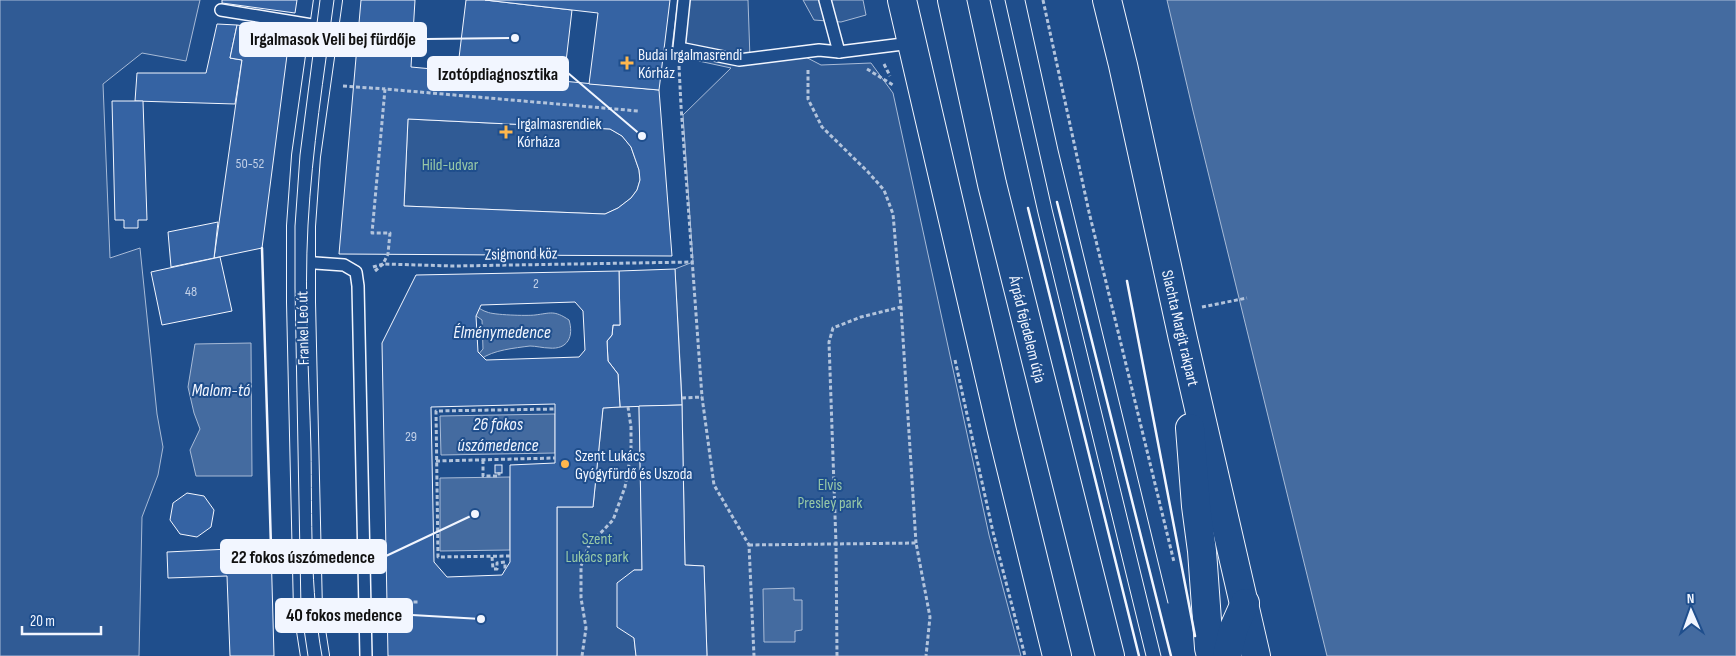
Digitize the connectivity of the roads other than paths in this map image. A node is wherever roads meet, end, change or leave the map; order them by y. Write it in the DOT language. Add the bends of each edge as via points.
graph roads {
  1 [pos="328,0"];
  2 [pos="684,0"];
  3 [pos="825,0"];
  4 [pos="902,0"];
  5 [pos="952,0"];
  6 [pos="1107,0"];
  7 [pos="221,10"];
  8 [pos="324,27"];
  9 [pos="911,43"];
  10 [pos="839,52"];
  11 [pos="301,262"];
  12 [pos="1183,339"];
  13 [pos="1245,603"];
  14 [pos="315,656"];
  15 [pos="366,656"];
  16 [pos="1057,656"];
  17 [pos="1110,656"];
  18 [pos="1211,656"];
  19 [pos="1227,656"];
  20 [pos="1256,656"];
  1 -- 8 [label="main road, Frankel Leó út"];
  2 -- 10 [label="lane" via="679,48 739,60 819,50"];
  3 -- 10 [label="lane"];
  4 -- 9 [label="main road"];
  5 -- 17 [label="main road, Árpád fejedelem útja" via="992,184"];
  6 -- 12 [label="main road, Slachta Margit rakpart"];
  7 -- 8 [label="lane"];
  8 -- 11 [label="main road, Frankel Leó út" via="306,156"];
  9 -- 10 [label="lane"];
  9 -- 16 [label="main road"];
  11 -- 14 [label="main road, Frankel Leó út" via="308,611"];
  11 -- 15 [label="lane" via="344,265 356,272"];
  12 -- 13 [label="main road, Slachta Margit rakpart"];
  12 -- 18 [label="main road"];
  13 -- 19 [label="main road" via="1233,630"];
  13 -- 20 [label="main road, Slachta Margit rakpart"];
}
